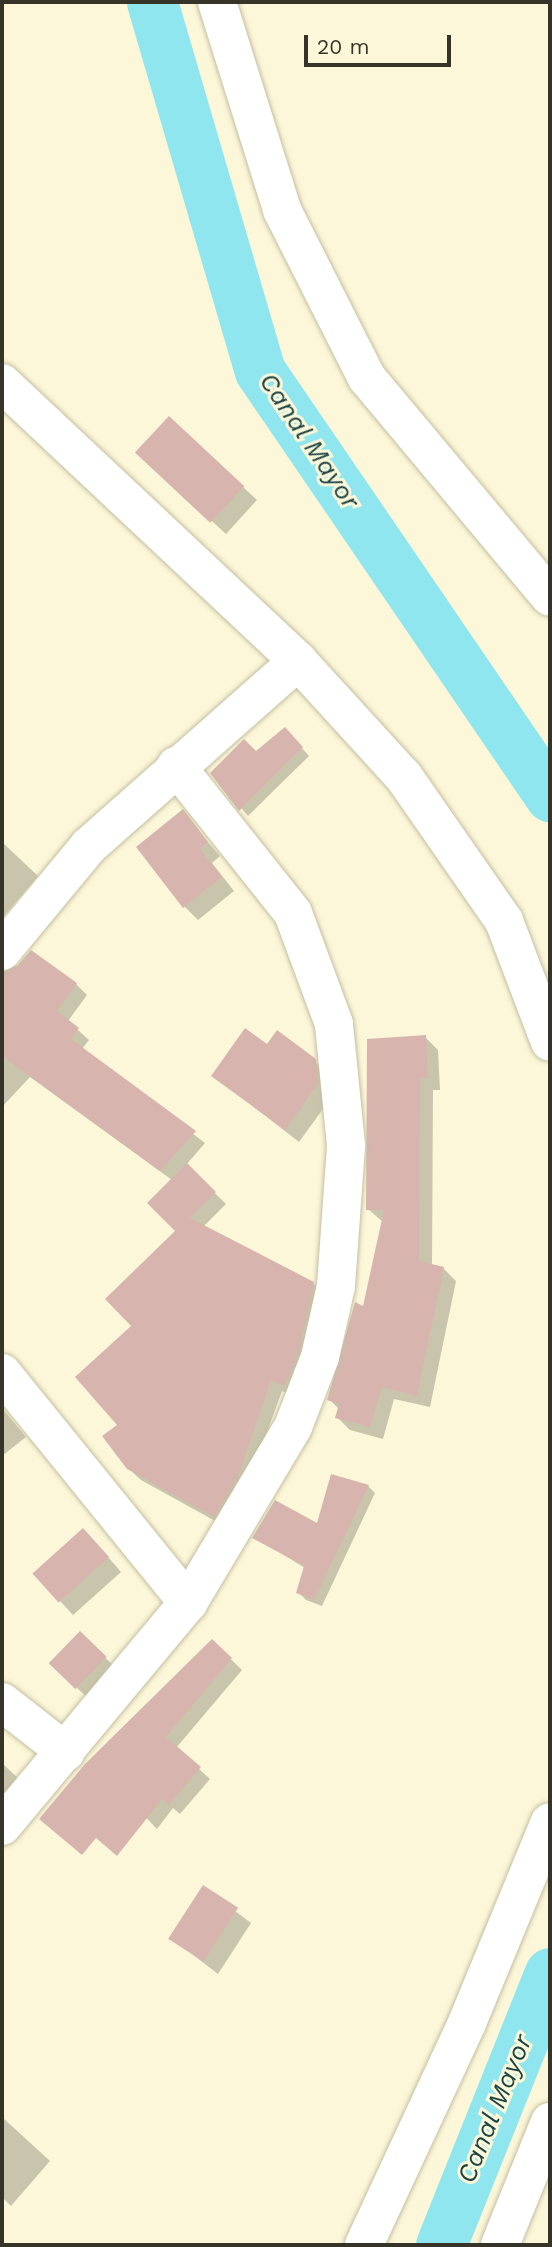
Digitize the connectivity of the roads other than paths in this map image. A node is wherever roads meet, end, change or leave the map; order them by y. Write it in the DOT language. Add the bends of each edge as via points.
graph roads {
  1 [pos="217,2"];
  2 [pos="2,383"];
  3 [pos="550,597"];
  4 [pos="298,661"];
  5 [pos="176,766"];
  6 [pos="2,951"];
  7 [pos="550,1042"];
  8 [pos="2,1373"];
  9 [pos="188,1603"];
  10 [pos="2,1702"];
  11 [pos="66,1752"];
  12 [pos="550,1822"];
  13 [pos="2,1826"];
  14 [pos="550,2122"];
  15 [pos="364,2245"];
  16 [pos="500,2245"];
  1 -- 3 [label="street" via="282,210 367,378"];
  2 -- 4 [label="street"];
  4 -- 5 [label="street"];
  4 -- 7 [label="street" via="404,777 503,922"];
  5 -- 6 [label="street" via="89,846"];
  5 -- 9 [label="street" via="293,912 334,1024 346,1145 337,1286 320,1357 292,1427"];
  8 -- 9 [label="street"];
  9 -- 11 [label="street"];
  10 -- 11 [label="street"];
  11 -- 13 [label="street"];
  12 -- 15 [label="street" via="467,2023"];
  14 -- 16 [label="street"];
}
